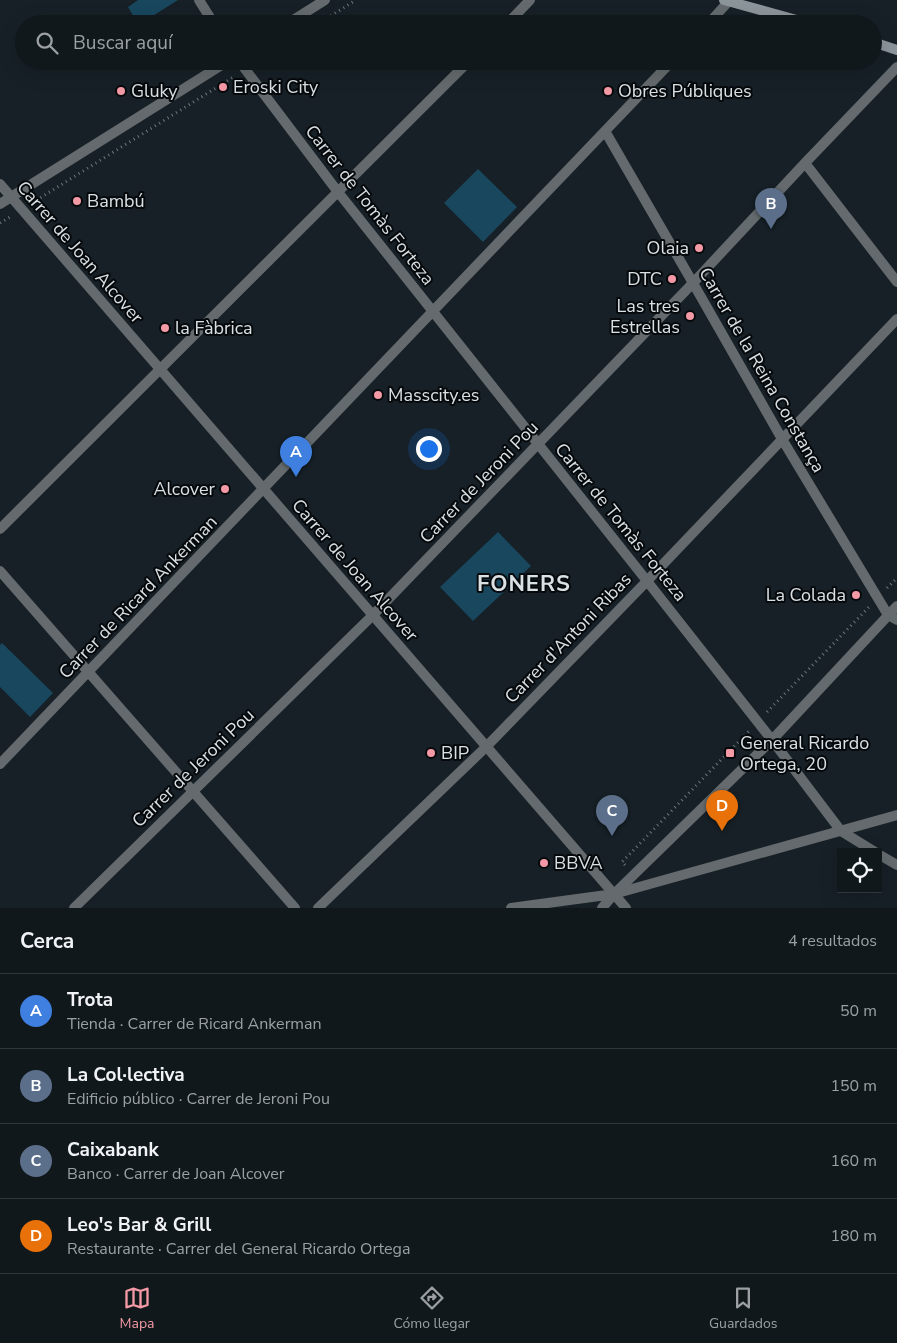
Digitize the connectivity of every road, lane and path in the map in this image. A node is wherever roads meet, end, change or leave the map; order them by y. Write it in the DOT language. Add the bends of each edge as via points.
graph roads {
  1 [pos="199,0"];
  2 [pos="325,0"];
  3 [pos="356,0"];
  4 [pos="530,0"];
  5 [pos="727,1"];
  6 [pos="208,15"];
  7 [pos="302,15"];
  8 [pos="332,15"];
  9 [pos="515,15"];
  10 [pos="715,15"];
  11 [pos="778,15"];
  12 [pos="882,45"];
  13 [pos="897,50"];
  14 [pos="897,67"];
  15 [pos="214,70"];
  16 [pos="234,70"];
  17 [pos="246,70"];
  18 [pos="460,70"];
  19 [pos="663,70"];
  20 [pos="605,131"];
  21 [pos="805,162"];
  22 [pos="0,184"];
  23 [pos="338,192"];
  24 [pos="11,197"];
  25 [pos="0,204"];
  26 [pos="22,210"];
  27 [pos="0,223"];
  28 [pos="897,282"];
  29 [pos="693,283"];
  30 [pos="433,312"];
  31 [pos="897,319"];
  32 [pos="160,369"];
  33 [pos="782,439"];
  34 [pos="538,444"];
  35 [pos="264,489"];
  36 [pos="0,529"];
  37 [pos="0,571"];
  38 [pos="647,581"];
  39 [pos="897,606"];
  40 [pos="372,616"];
  41 [pos="893,618"];
  42 [pos="88,672"];
  43 [pos="772,740"];
  44 [pos="486,747"];
  45 [pos="0,764"];
  46 [pos="193,791"];
  47 [pos="897,815"];
  48 [pos="841,831"];
  49 [pos="869,848"];
  50 [pos="882,856"];
  51 [pos="897,865"];
  52 [pos="614,894"];
  53 [pos="74,908"];
  54 [pos="295,908"];
  55 [pos="318,908"];
  56 [pos="511,908"];
  57 [pos="602,908"];
  58 [pos="626,908"];
  1 -- 6 [label="street"];
  2 -- 7 [label="street"];
  3 -- 8 [label="path"];
  4 -- 9 [label="street"];
  5 -- 10 [label="street"];
  5 -- 11 [label="main road"];
  12 -- 13 [label="main road"];
  14 -- 21 [label="street, Carrer de Jeroni Pou"];
  15 -- 24 [label="street"];
  16 -- 26 [label="path"];
  17 -- 23 [label="street, Carrer de Tomàs Forteza"];
  18 -- 23 [label="street"];
  19 -- 20 [label="street, Carrer de Ricard Ankerman"];
  20 -- 29 [label="street, Carrer de la Reina Constança"];
  20 -- 30 [label="street, Carrer de Ricard Ankerman"];
  21 -- 28 [label="street"];
  21 -- 29 [label="street, Carrer de Jeroni Pou"];
  22 -- 24 [label="street, Carrer de Joan Alcover"];
  23 -- 30 [label="street, Carrer de Tomàs Forteza"];
  23 -- 32 [label="street"];
  24 -- 25 [label="street"];
  24 -- 26 [label="street, Carrer de Joan Alcover"];
  26 -- 27 [label="path"];
  26 -- 32 [label="street, Carrer de Joan Alcover"];
  29 -- 33 [label="street, Carrer de la Reina Constança"];
  29 -- 34 [label="street, Carrer de Jeroni Pou"];
  30 -- 34 [label="street, Carrer de Tomàs Forteza"];
  30 -- 35 [label="street, Carrer de Ricard Ankerman"];
  31 -- 33 [label="street, Carrer d'Antoni Ribas"];
  32 -- 35 [label="street, Carrer de Joan Alcover"];
  32 -- 36 [label="street"];
  33 -- 38 [label="street, Carrer d'Antoni Ribas"];
  33 -- 41 [label="street, Carrer de la Reina Constança"];
  34 -- 38 [label="street, Carrer de Tomàs Forteza"];
  34 -- 40 [label="street, Carrer de Jeroni Pou"];
  35 -- 40 [label="street, Carrer de Joan Alcover"];
  35 -- 42 [label="street, Carrer de Ricard Ankerman"];
  37 -- 42 [label="street"];
  38 -- 43 [label="street, Carrer de Tomàs Forteza"];
  38 -- 44 [label="street, Carrer d'Antoni Ribas"];
  39 -- 41 [label="street"];
  40 -- 44 [label="street, Carrer de Joan Alcover"];
  40 -- 46 [label="street, Carrer de Jeroni Pou"];
  41 -- 43 [label="street"];
  42 -- 45 [label="street, Carrer de Ricard Ankerman"];
  42 -- 46 [label="street"];
  43 -- 48 [label="street, Carrer de Tomàs Forteza"];
  43 -- 52 [label="street"];
  44 -- 52 [label="street, Carrer de Joan Alcover"];
  44 -- 55 [label="street, Carrer d'Antoni Ribas"];
  46 -- 53 [label="street, Carrer de Jeroni Pou"];
  46 -- 54 [label="street"];
  47 -- 48 [label="street"];
  48 -- 49 [label="street, Carrer de Tomàs Forteza"];
  48 -- 52 [label="street"];
  50 -- 51 [label="street"];
  52 -- 56 [label="street"];
  52 -- 57 [label="street"];
  52 -- 58 [label="street, Carrer de Joan Alcover"];
}
